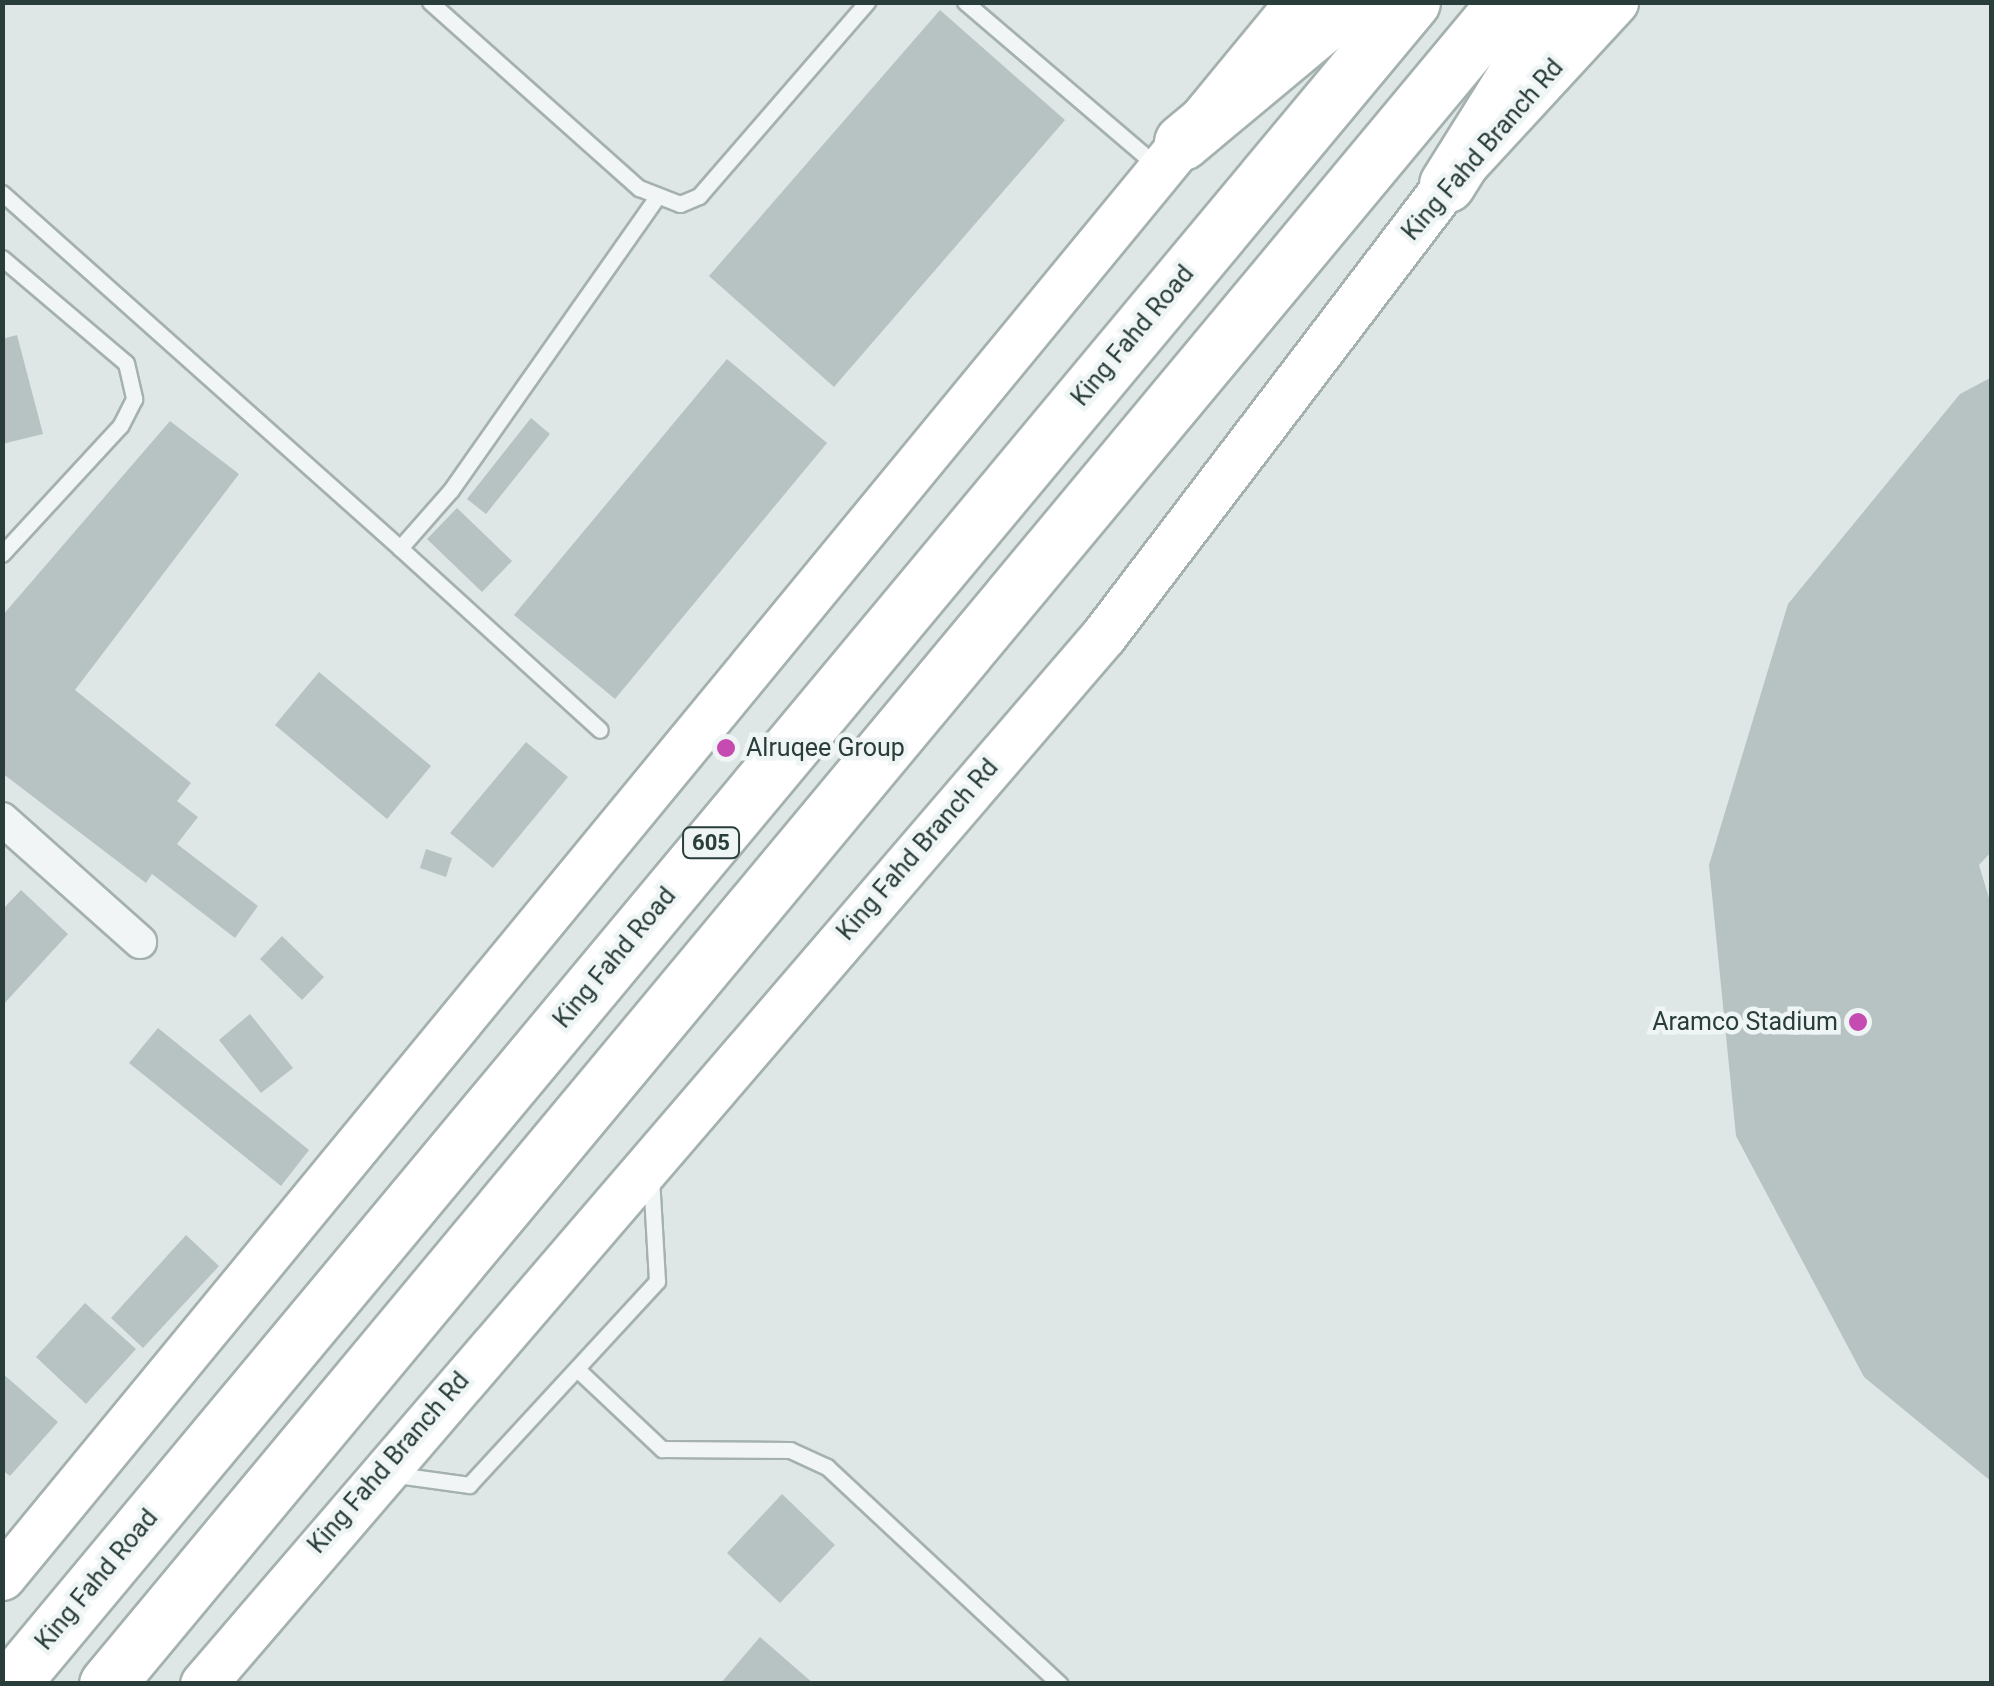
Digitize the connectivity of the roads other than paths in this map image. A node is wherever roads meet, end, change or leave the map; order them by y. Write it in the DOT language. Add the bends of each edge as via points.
graph roads {
  1 [pos="430,2"];
  2 [pos="867,2"];
  3 [pos="965,2"];
  4 [pos="1298,2"];
  5 [pos="1350,2"];
  6 [pos="1412,2"];
  7 [pos="1506,2"];
  8 [pos="1561,2"];
  9 [pos="1616,2"];
  10 [pos="1171,155"];
  11 [pos="1447,184"];
  12 [pos="2,194"];
  13 [pos="655,200"];
  14 [pos="3,259"];
  15 [pos="400,548"];
  16 [pos="2,554"];
  17 [pos="600,730"];
  18 [pos="2,818"];
  19 [pos="140,942"];
  20 [pos="650,1160"];
  21 [pos="577,1368"];
  22 [pos="381,1473"];
  23 [pos="2,1576"];
  24 [pos="11,1684"];
  25 [pos="107,1684"];
  26 [pos="202,1684"];
  27 [pos="1060,1684"];
  1 -- 13 [label="lane"];
  2 -- 13 [label="lane" via="700,196 680,204"];
  3 -- 10 [label="lane"];
  4 -- 10 [label="main road"];
  5 -- 10 [label="highway"];
  6 -- 24 [label="highway, King Fahd Road / 605"];
  7 -- 25 [label="highway"];
  8 -- 11 [label="highway"];
  9 -- 11 [label="main road, King Fahd Branch Rd"];
  10 -- 23 [label="main road"];
  11 -- 20 [label="main road, King Fahd Branch Rd" via="1104,635"];
  12 -- 15 [label="lane"];
  13 -- 15 [label="lane" via="451,490"];
  14 -- 16 [label="lane" via="126,363 134,399 120,426"];
  15 -- 17 [label="lane"];
  18 -- 19 [label="street"];
  20 -- 21 [label="lane" via="657,1281"];
  20 -- 22 [label="main road, King Fahd Branch Rd"];
  21 -- 22 [label="lane" via="470,1485"];
  21 -- 27 [label="lane" via="662,1449 790,1450 827,1467"];
  22 -- 26 [label="main road, King Fahd Branch Rd"];
}
